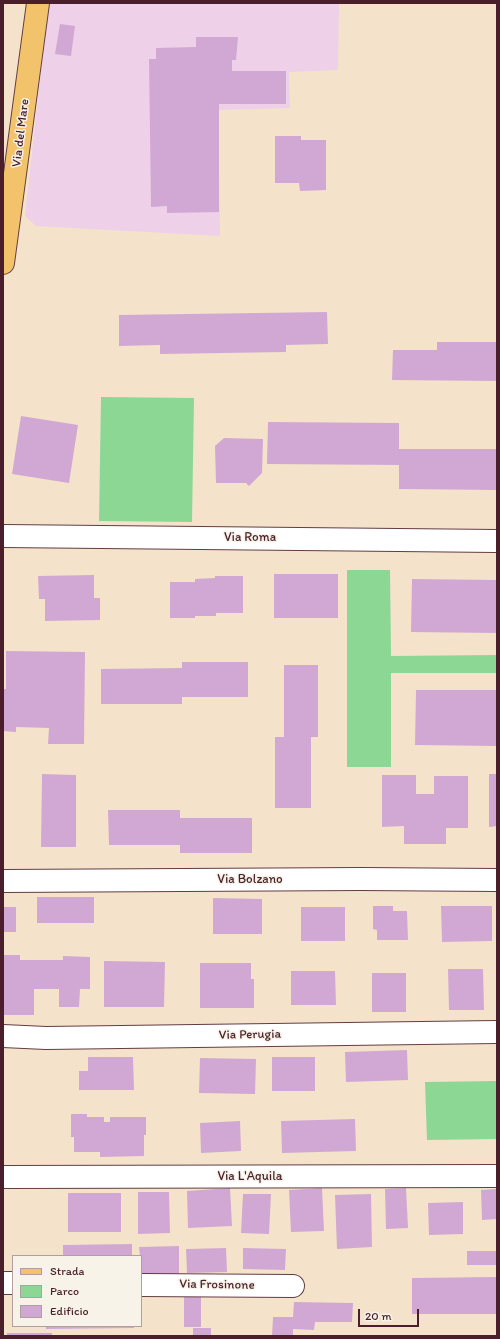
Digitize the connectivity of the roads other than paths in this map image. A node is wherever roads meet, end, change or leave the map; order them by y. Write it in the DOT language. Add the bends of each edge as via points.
graph roads {
  1 [pos="38,3"];
  2 [pos="7,209"];
  3 [pos="3,263"];
  4 [pos="3,536"];
  5 [pos="497,540"];
  6 [pos="497,880"];
  7 [pos="3,881"];
  8 [pos="497,1032"];
  9 [pos="3,1036"];
  10 [pos="497,1176"];
  11 [pos="3,1177"];
  12 [pos="142,1285"];
  13 [pos="292,1286"];
  1 -- 2 [label="main road, Via del Mare"];
  2 -- 3 [label="main road, Via del Mare"];
  4 -- 5 [label="street, Via Roma"];
  6 -- 7 [label="street, Via Bolzano"];
  8 -- 9 [label="street, Via Perugia" via="46,1038"];
  10 -- 11 [label="street, Via L'Aquila"];
  12 -- 13 [label="street, Via Frosinone"];
}
